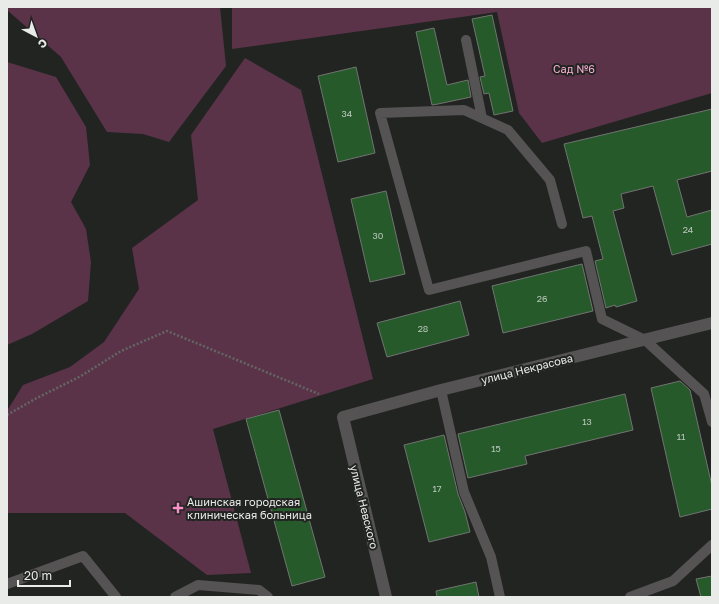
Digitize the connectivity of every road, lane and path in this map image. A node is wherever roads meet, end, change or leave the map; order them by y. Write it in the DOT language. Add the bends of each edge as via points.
graph roads {
  1 [pos="466,40"];
  2 [pos="482,118"];
  3 [pos="562,224"];
  4 [pos="712,323"];
  5 [pos="645,340"];
  6 [pos="442,390"];
  7 [pos="319,394"];
  8 [pos="7,415"];
  9 [pos="343,417"];
  10 [pos="712,422"];
  11 [pos="712,545"];
  12 [pos="7,584"];
  13 [pos="116,597"];
  14 [pos="175,597"];
  15 [pos="268,597"];
  16 [pos="386,597"];
  17 [pos="500,597"];
  18 [pos="630,597"];
  1 -- 2 [label="lane"];
  2 -- 3 [label="lane" via="508,130 550,180"];
  2 -- 5 [label="lane" via="464,110 380,113 428,290 586,251 602,319"];
  4 -- 5 [label="street, улица Некрасова"];
  5 -- 6 [label="street, улица Некрасова"];
  5 -- 10 [label="lane" via="704,394"];
  6 -- 9 [label="street, улица Некрасова"];
  6 -- 17 [label="lane" via="464,492 491,557"];
  7 -- 8 [label="path" via="167,331 121,351 81,376"];
  9 -- 16 [label="street, улица Невского"];
  11 -- 18 [label="lane" via="674,581"];
  12 -- 13 [label="lane" via="83,556"];
  14 -- 15 [label="lane" via="198,585 259,590"];
}
